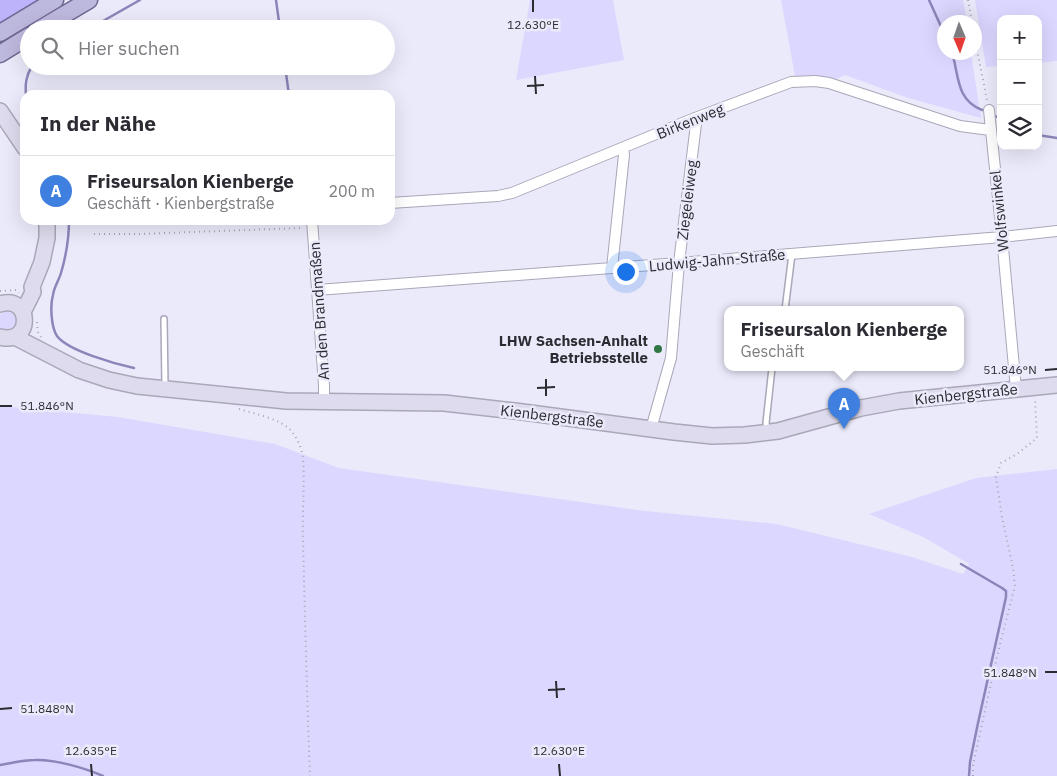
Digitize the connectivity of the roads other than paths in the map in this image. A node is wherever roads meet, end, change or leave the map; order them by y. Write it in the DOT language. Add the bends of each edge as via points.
graph roads {
  1 [pos="55,0"];
  2 [pos="89,0"];
  3 [pos="22,20"];
  4 [pos="55,20"];
  5 [pos="20,21"];
  6 [pos="0,33"];
  7 [pos="20,42"];
  8 [pos="0,54"];
  9 [pos="989,110"];
  10 [pos="0,112"];
  11 [pos="695,118"];
  12 [pos="990,130"];
  13 [pos="20,141"];
  14 [pos="623,148"];
  15 [pos="395,203"];
  16 [pos="48,225"];
  17 [pos="312,225"];
  18 [pos="1057,231"];
  19 [pos="1002,237"];
  20 [pos="792,253"];
  21 [pos="679,263"];
  22 [pos="612,268"];
  23 [pos="317,290"];
  24 [pos="7,305"];
  25 [pos="785,306"];
  26 [pos="164,319"];
  27 [pos="13,333"];
  28 [pos="772,371"];
  29 [pos="1057,385"];
  30 [pos="164,389"];
  31 [pos="1016,389"];
  32 [pos="324,402"];
  33 [pos="651,429"];
  34 [pos="768,433"];
  1 -- 3 [label="main road"];
  2 -- 4 [label="main road"];
  5 -- 6 [label="main road"];
  7 -- 8 [label="main road"];
  9 -- 12 [label="street, Wolfswinkel"];
  10 -- 13 [label="main road"];
  11 -- 12 [label="street, Birkenweg" via="791,82 815,81 838,85 960,126"];
  11 -- 14 [label="street, Birkenweg"];
  11 -- 21 [label="street, Ziegeleiweg"];
  12 -- 19 [label="street, Wolfswinkel"];
  14 -- 15 [label="street, Birkenweg" via="512,193"];
  14 -- 22 [label="street"];
  16 -- 24 [label="main road" via="44,256 32,287 26,288"];
  17 -- 23 [label="street, An den Brandmaßen"];
  18 -- 19 [label="street, Ludwig-Jahn-Straße"];
  19 -- 20 [label="street, Ludwig-Jahn-Straße"];
  19 -- 31 [label="street, Wolfswinkel"];
  20 -- 21 [label="street, Ludwig-Jahn-Straße"];
  20 -- 25 [label="lane"];
  21 -- 22 [label="street, Ludwig-Jahn-Straße"];
  21 -- 33 [label="street, Ziegeleiweg" via="671,358"];
  22 -- 23 [label="street, Ludwig-Jahn-Straße"];
  23 -- 32 [label="street, An den Brandmaßen"];
  24 -- 27 [label="main road" via="25,320"];
  26 -- 30 [label="lane"];
  27 -- 30 [label="main road, Kienbergstraße" via="46,347 79,370 109,380"];
  28 -- 34 [label="lane" via="766,423"];
  29 -- 31 [label="main road, Kienbergstraße"];
  30 -- 32 [label="main road, Kienbergstraße"];
  31 -- 34 [label="main road, Kienbergstraße" via="877,404"];
  32 -- 33 [label="main road, Kienbergstraße" via="432,402"];
  33 -- 34 [label="main road, Kienbergstraße" via="712,436"];
}
